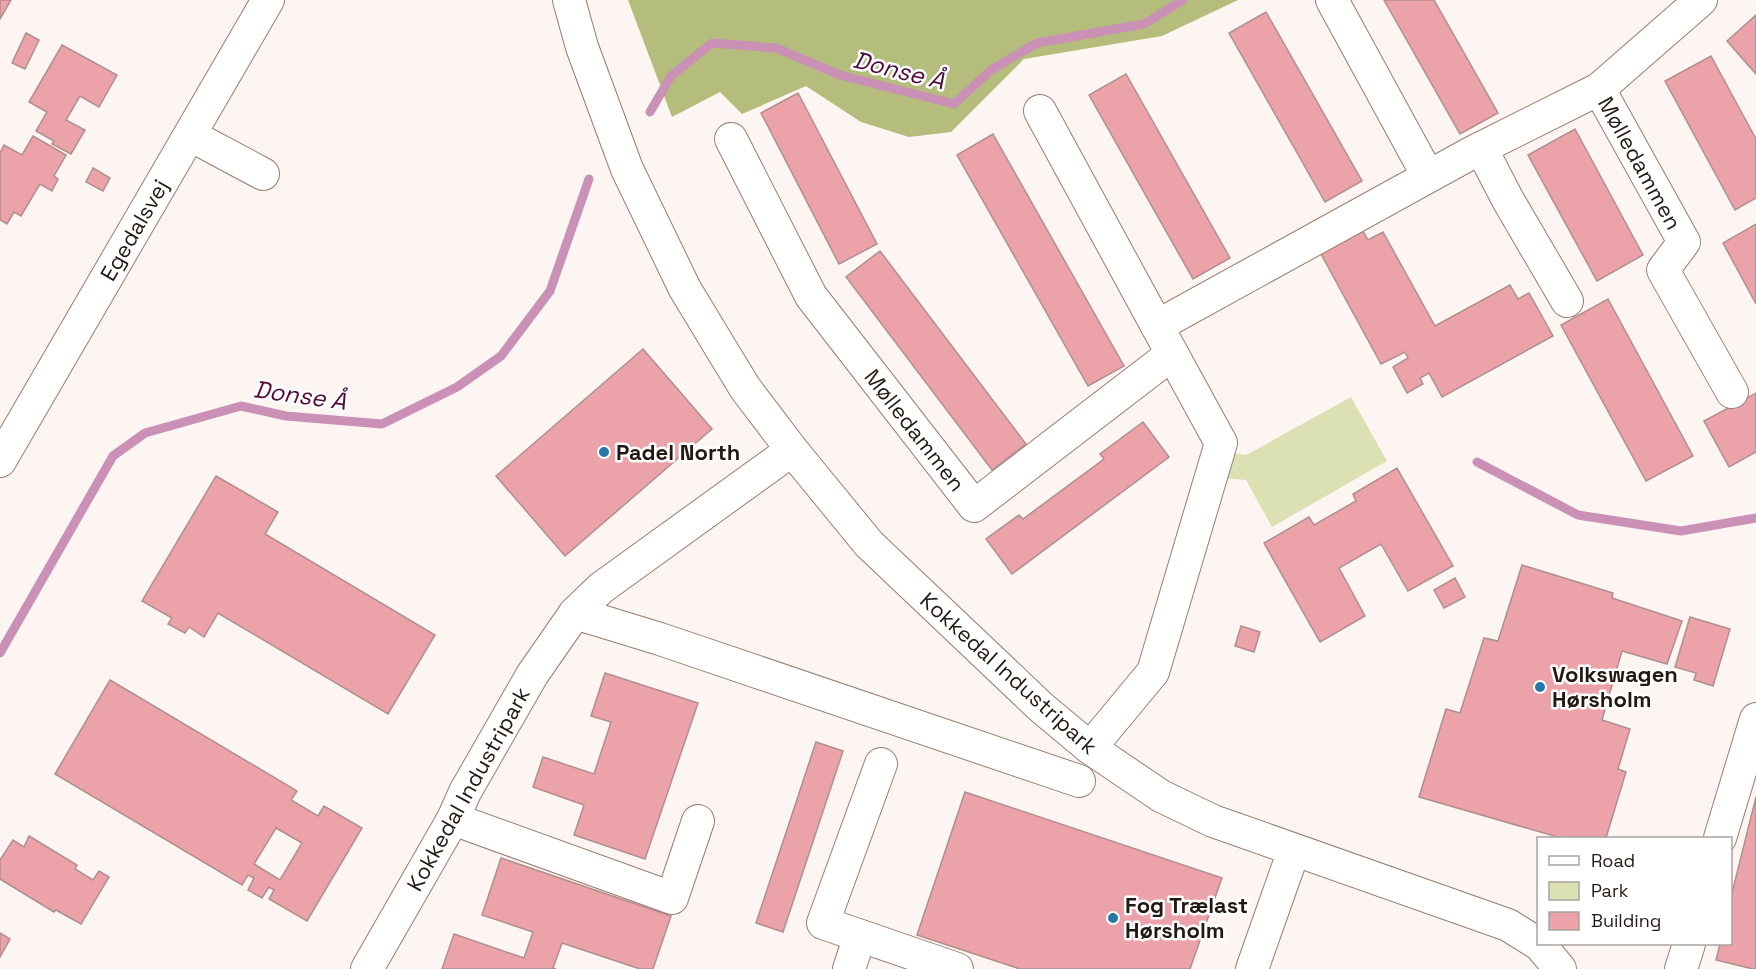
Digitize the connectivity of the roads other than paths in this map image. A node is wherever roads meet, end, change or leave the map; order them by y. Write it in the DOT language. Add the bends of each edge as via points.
graph roads {
  1 [pos="268,0"];
  2 [pos="569,0"];
  3 [pos="1332,0"];
  4 [pos="1701,0"];
  5 [pos="1599,88"];
  6 [pos="1040,111"];
  7 [pos="190,135"];
  8 [pos="731,139"];
  9 [pos="1481,148"];
  10 [pos="263,174"];
  11 [pos="1428,176"];
  12 [pos="1567,301"];
  13 [pos="1157,326"];
  14 [pos="1172,354"];
  15 [pos="1732,392"];
  16 [pos="792,450"];
  17 [pos="0,461"];
  18 [pos="575,613"];
  19 [pos="1756,719"];
  20 [pos="1090,748"];
  21 [pos="881,764"];
  22 [pos="1079,781"];
  23 [pos="453,819"];
  24 [pos="698,821"];
  25 [pos="1720,837"];
  26 [pos="1294,850"];
  27 [pos="860,936"];
  28 [pos="1537,943"];
  29 [pos="1540,945"];
  30 [pos="1689,945"];
  31 [pos="367,969"];
  32 [pos="849,969"];
  33 [pos="957,969"];
  34 [pos="1252,969"];
  35 [pos="1560,969"];
  36 [pos="1682,969"];
  1 -- 7 [label="street, Egedalsvej"];
  2 -- 16 [label="street, Kokkedal Industripark" via="627,169 685,290 745,388"];
  3 -- 11 [label="street"];
  4 -- 5 [label="street, Mølledammen"];
  5 -- 9 [label="street, Mølledammen"];
  5 -- 15 [label="street, Mølledammen" via="1684,242 1663,270"];
  6 -- 13 [label="street"];
  7 -- 10 [label="street"];
  7 -- 17 [label="street, Egedalsvej"];
  8 -- 14 [label="street, Mølledammen" via="811,296 974,506"];
  9 -- 11 [label="street, Mølledammen"];
  9 -- 12 [label="street"];
  11 -- 13 [label="street, Mølledammen"];
  13 -- 14 [label="street"];
  14 -- 20 [label="street" via="1221,443 1153,672"];
  16 -- 18 [label="street, Kokkedal Industripark" via="601,588"];
  16 -- 20 [label="street, Kokkedal Industripark" via="868,544 1042,708"];
  18 -- 22 [label="street, Kokkedal Industripark"];
  18 -- 23 [label="street, Kokkedal Industripark" via="532,675"];
  19 -- 25 [label="street"];
  20 -- 26 [label="street, Kokkedal Industripark" via="1161,796 1213,821"];
  21 -- 27 [label="street" via="823,923"];
  23 -- 24 [label="street" via="672,898"];
  23 -- 31 [label="street, Kokkedal Industripark"];
  26 -- 28 [label="street, Kokkedal Industripark" via="1508,925"];
  26 -- 34 [label="street"];
  27 -- 32 [label="street"];
  27 -- 33 [label="street"];
  29 -- 35 [label="street, Kokkedal Industripark"];
  30 -- 36 [label="street"];
}
